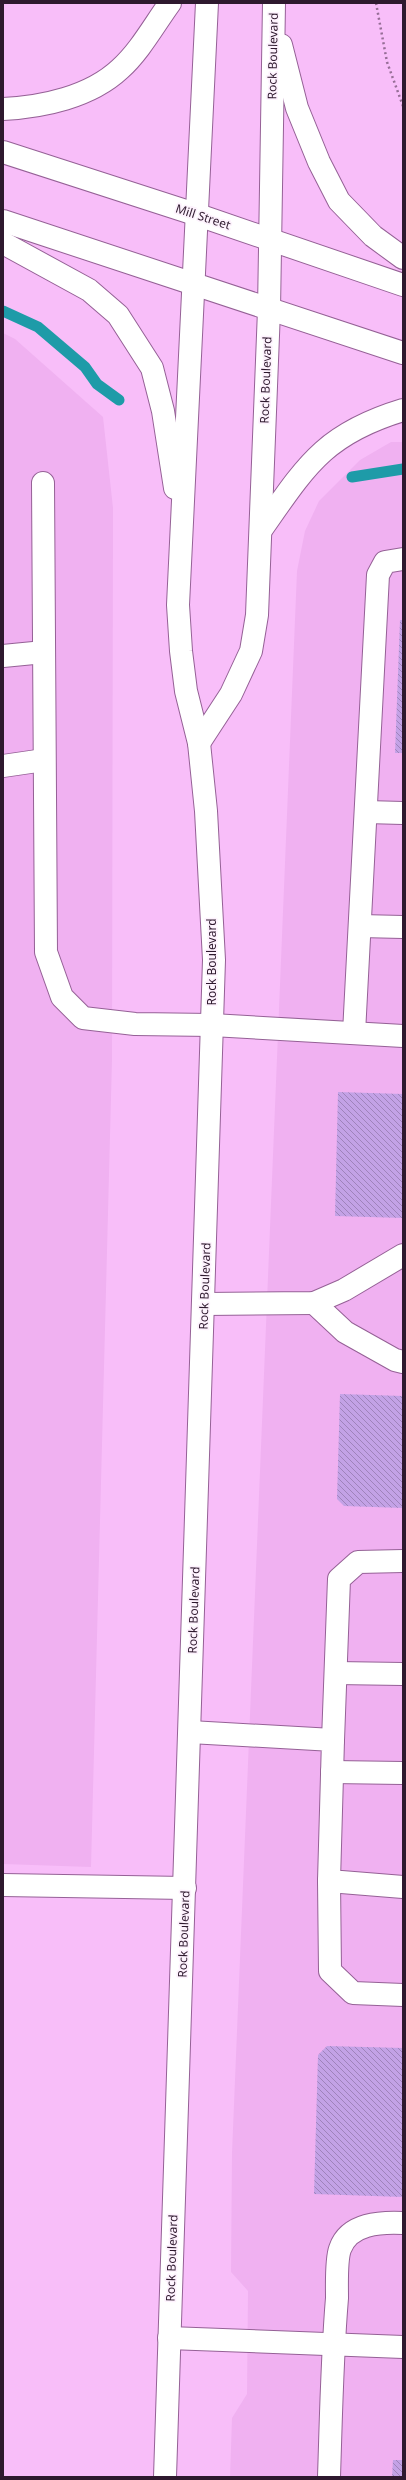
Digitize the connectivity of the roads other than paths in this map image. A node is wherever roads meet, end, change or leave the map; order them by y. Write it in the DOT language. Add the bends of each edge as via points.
graph roads {
  1 [pos="170,3"];
  2 [pos="207,3"];
  3 [pos="274,10"];
  4 [pos="3,109"];
  5 [pos="3,152"];
  6 [pos="198,215"];
  7 [pos="3,221"];
  8 [pos="270,239"];
  9 [pos="3,243"];
  10 [pos="403,258"];
  11 [pos="194,284"];
  12 [pos="403,285"];
  13 [pos="269,310"];
  14 [pos="403,353"];
  15 [pos="403,410"];
  16 [pos="43,483"];
  17 [pos="261,530"];
  18 [pos="182,533"];
  19 [pos="403,559"];
  20 [pos="44,652"];
  21 [pos="3,656"];
  22 [pos="199,743"];
  23 [pos="44,760"];
  24 [pos="3,766"];
  25 [pos="366,812"];
  26 [pos="403,813"];
  27 [pos="360,926"];
  28 [pos="403,927"];
  29 [pos="212,1025"];
  30 [pos="354,1033"];
  31 [pos="403,1036"];
  32 [pos="403,1255"];
  33 [pos="314,1303"];
  34 [pos="204,1304"];
  35 [pos="403,1362"];
  36 [pos="403,1561"];
  37 [pos="336,1673"];
  38 [pos="403,1674"];
  39 [pos="190,1732"];
  40 [pos="333,1740"];
  41 [pos="332,1772"];
  42 [pos="403,1773"];
  43 [pos="329,1881"];
  44 [pos="3,1885"];
  45 [pos="403,1887"];
  46 [pos="185,1888"];
  47 [pos="403,1995"];
  48 [pos="403,2223"];
  49 [pos="170,2338"];
  50 [pos="333,2344"];
  51 [pos="403,2347"];
  52 [pos="165,2477"];
  53 [pos="329,2477"];
  1 -- 4 [label="main road" via="140,47 120,69 93,88 57,101"];
  2 -- 6 [label="main road, Rock Boulevard"];
  3 -- 8 [label="main road, Rock Boulevard"];
  3 -- 10 [label="main road" via="297,108 322,169 339,201 373,236"];
  5 -- 6 [label="main road, Mill Street"];
  6 -- 8 [label="main road, Mill Street"];
  6 -- 11 [label="main road, Rock Boulevard"];
  7 -- 11 [label="main road"];
  8 -- 12 [label="main road, Mill Street"];
  8 -- 13 [label="main road, Rock Boulevard"];
  9 -- 18 [label="main road" via="89,290 113,310 152,368 163,411"];
  11 -- 13 [label="main road"];
  11 -- 18 [label="main road, Rock Boulevard"];
  13 -- 14 [label="main road"];
  13 -- 17 [label="main road, Rock Boulevard"];
  15 -- 17 [label="main road" via="373,419 345,433 323,451 304,470"];
  16 -- 20 [label="main road"];
  17 -- 22 [label="main road, Rock Boulevard" via="258,615 251,651 231,694"];
  18 -- 22 [label="main road, Rock Boulevard" via="178,605 181,651 186,691"];
  19 -- 25 [label="main road" via="385,562 378,576"];
  20 -- 21 [label="main road"];
  20 -- 23 [label="main road"];
  22 -- 29 [label="main road, Rock Boulevard" via="214,960"];
  23 -- 24 [label="main road"];
  23 -- 29 [label="main road" via="46,952 62,997 83,1018 135,1024"];
  25 -- 26 [label="main road"];
  25 -- 27 [label="main road"];
  27 -- 28 [label="main road"];
  27 -- 30 [label="main road"];
  29 -- 30 [label="main road"];
  29 -- 34 [label="main road, Rock Boulevard"];
  30 -- 31 [label="main road"];
  32 -- 33 [label="main road" via="344,1290"];
  33 -- 34 [label="main road"];
  33 -- 35 [label="main road" via="345,1332"];
  34 -- 39 [label="main road, Rock Boulevard"];
  36 -- 37 [label="main road" via="358,1562 339,1579"];
  37 -- 38 [label="main road"];
  37 -- 40 [label="main road"];
  39 -- 40 [label="main road"];
  39 -- 46 [label="main road, Rock Boulevard"];
  40 -- 41 [label="main road"];
  41 -- 42 [label="main road"];
  41 -- 43 [label="main road"];
  43 -- 45 [label="main road"];
  43 -- 47 [label="main road" via="330,1971 353,1993"];
  44 -- 46 [label="main road"];
  46 -- 49 [label="main road, Rock Boulevard"];
  48 -- 50 [label="main road" via="377,2222 361,2228 350,2236 340,2249"];
  49 -- 50 [label="main road"];
  49 -- 52 [label="main road, Rock Boulevard"];
  50 -- 51 [label="main road"];
  50 -- 53 [label="main road"];
}
